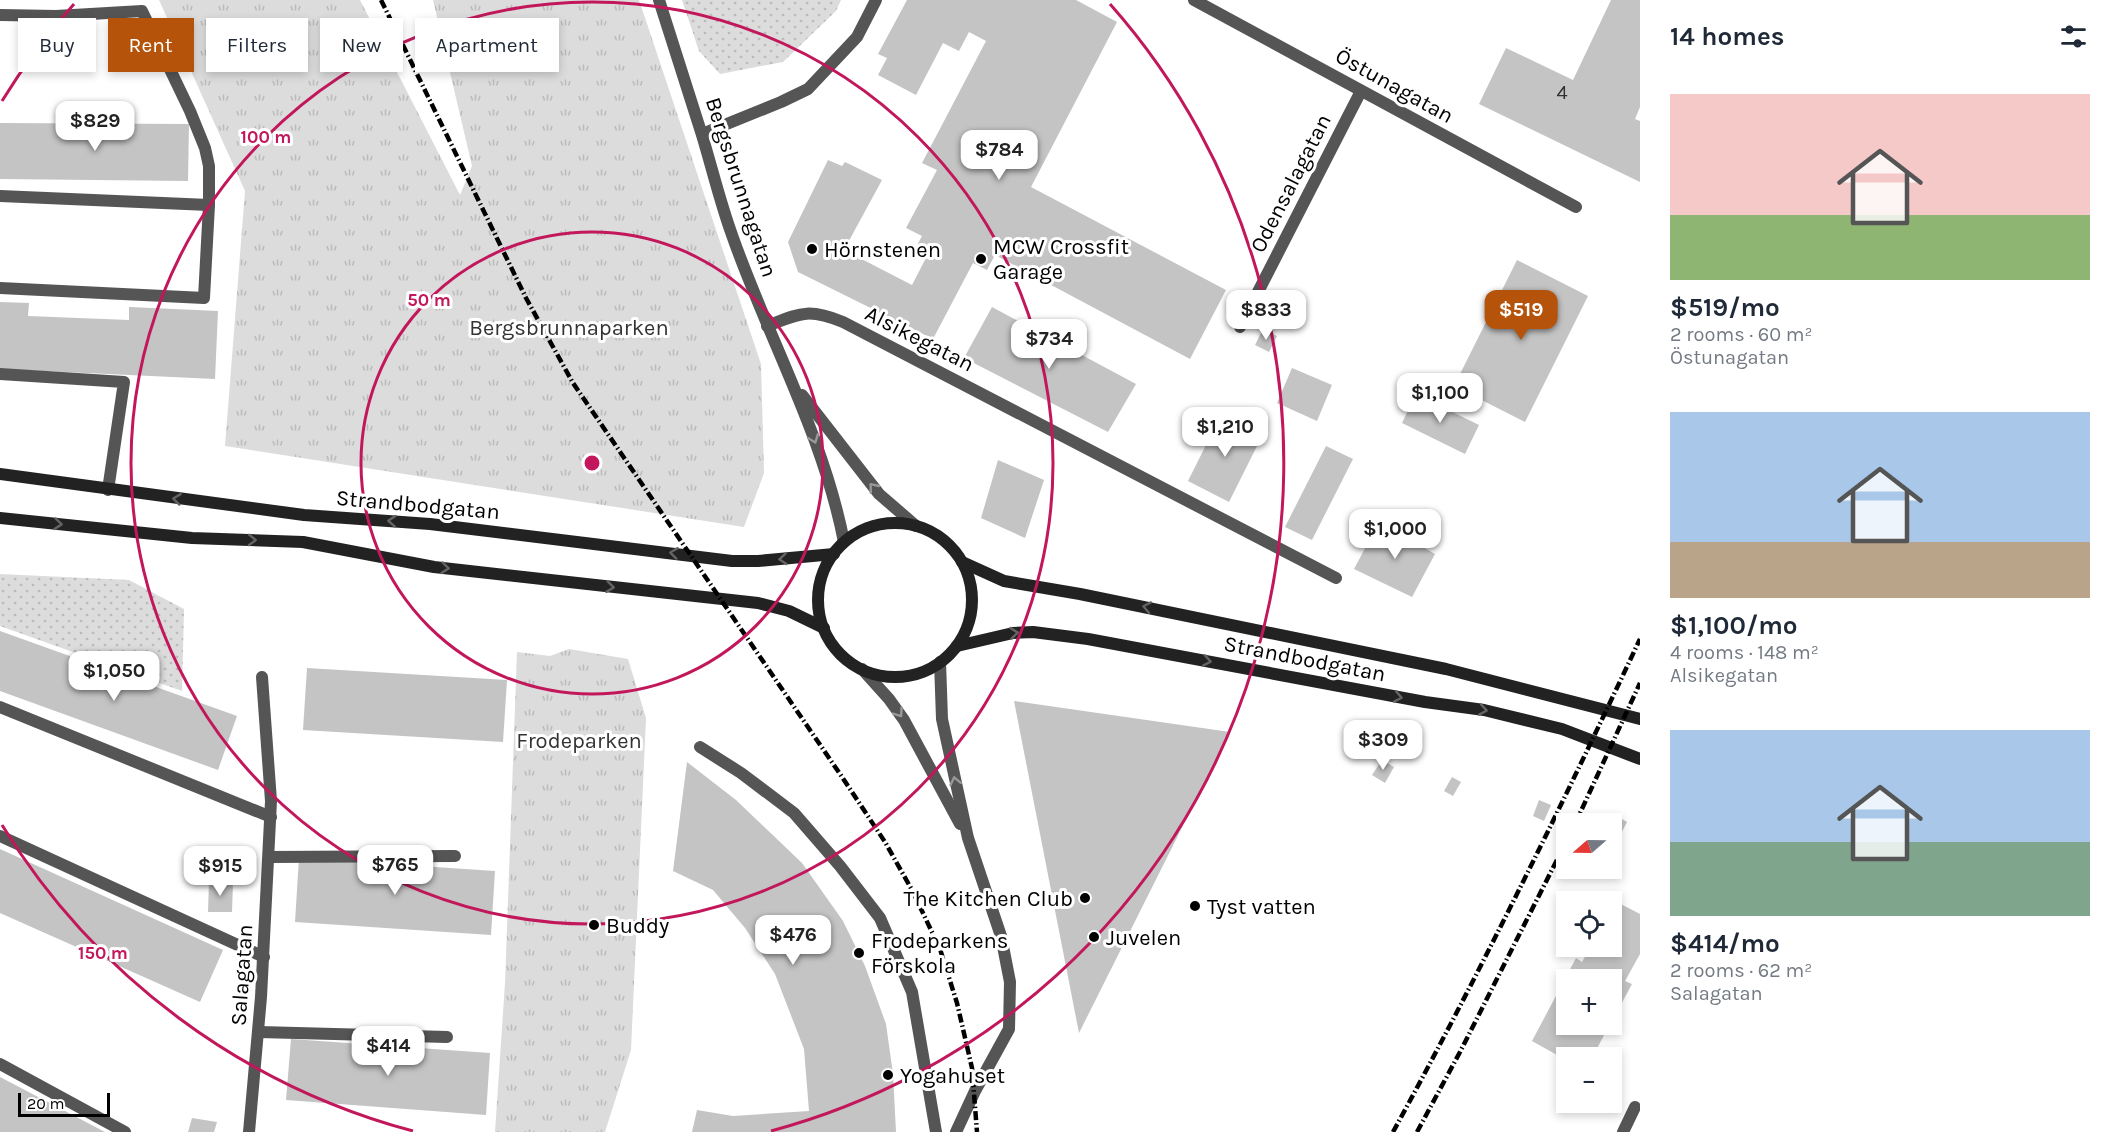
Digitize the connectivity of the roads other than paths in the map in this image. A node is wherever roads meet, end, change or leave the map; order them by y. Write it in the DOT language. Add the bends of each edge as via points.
graph roads {
  1 [pos="659,0"];
  2 [pos="876,0"];
  3 [pos="1194,0"];
  4 [pos="0,15"];
  5 [pos="1361,91"];
  6 [pos="702,134"];
  7 [pos="0,196"];
  8 [pos="209,205"];
  9 [pos="1576,207"];
  10 [pos="0,288"];
  11 [pos="767,326"];
  12 [pos="1240,327"];
  13 [pos="0,374"];
  14 [pos="794,384"];
  15 [pos="0,474"];
  16 [pos="108,490"];
  17 [pos="0,518"];
  18 [pos="916,526"];
  19 [pos="844,542"];
  20 [pos="834,554"];
  21 [pos="962,562"];
  22 [pos="1336,578"];
  23 [pos="824,628"];
  24 [pos="957,646"];
  25 [pos="940,662"];
  26 [pos="862,669"];
  27 [pos="262,677"];
  28 [pos="0,707"];
  29 [pos="1640,719"];
  30 [pos="700,747"];
  31 [pos="1640,759"];
  32 [pos="271,817"];
  33 [pos="0,836"];
  34 [pos="968,838"];
  35 [pos="455,856"];
  36 [pos="269,857"];
  37 [pos="264,957"];
  38 [pos="259,1032"];
  39 [pos="447,1037"];
  40 [pos="0,1064"];
  41 [pos="1635,1107"];
  42 [pos="125,1132"];
  43 [pos="249,1132"];
  44 [pos="936,1132"];
  45 [pos="956,1132"];
  46 [pos="1623,1132"];
  1 -- 6 [label="street, Bergsbrunnagatan"];
  2 -- 6 [label="street" via="857,37 808,88"];
  3 -- 5 [label="street, Östunagatan"];
  4 -- 8 [label="street" via="142,12 205,148"];
  5 -- 9 [label="street, Östunagatan"];
  5 -- 12 [label="street, Odensalagatan"];
  6 -- 11 [label="street, Bergsbrunnagatan" via="732,235"];
  7 -- 8 [label="street"];
  8 -- 10 [label="street" via="204,298"];
  11 -- 14 [label="street, Bergsbrunnagatan"];
  11 -- 22 [label="street, Alsikegatan" via="815,312 843,322"];
  13 -- 16 [label="street" via="124,382"];
  18 -- 14 [label="street, Bergsbrunnagatan, one-way" via="879,494"];
  14 -- 19 [label="street, Bergsbrunnagatan, one-way" via="828,474"];
  15 -- 16 [label="main road, Strandbodgatan"];
  20 -- 16 [label="main road, Strandbodgatan, one-way" via="732,561"];
  17 -- 23 [label="main road, one-way" via="192,538 303,542 434,567 758,603 789,611"];
  18 -- 19 [label="main road" via="901,523 871,527"];
  18 -- 21 [label="main road" via="939,537"];
  19 -- 20 [label="main road"];
  20 -- 23 [label="main road" via="819,590"];
  21 -- 24 [label="main road" via="970,581 971,611"];
  29 -- 21 [label="main road, Strandbodgatan, one-way" via="1446,669 1004,581"];
  23 -- 26 [label="main road" via="839,652"];
  24 -- 25 [label="main road"];
  24 -- 31 [label="main road, Strandbodgatan, one-way" via="1013,633 1088,639 1484,710 1562,729"];
  25 -- 26 [label="main road" via="902,676"];
  34 -- 25 [label="street, one-way" via="942,719"];
  26 -- 34 [label="street, one-way" via="904,720"];
  27 -- 32 [label="street, Salagatan"];
  28 -- 32 [label="street"];
  30 -- 44 [label="street" via="794,813 880,918 912,992"];
  32 -- 36 [label="street, Salagatan"];
  33 -- 37 [label="street"];
  34 -- 45 [label="street" via="1001,936 1010,982 1009,1029"];
  35 -- 36 [label="street"];
  36 -- 37 [label="street, Salagatan"];
  37 -- 38 [label="street, Salagatan"];
  38 -- 39 [label="street"];
  38 -- 43 [label="street, Salagatan"];
  40 -- 42 [label="street"];
  41 -- 46 [label="street"];
}
